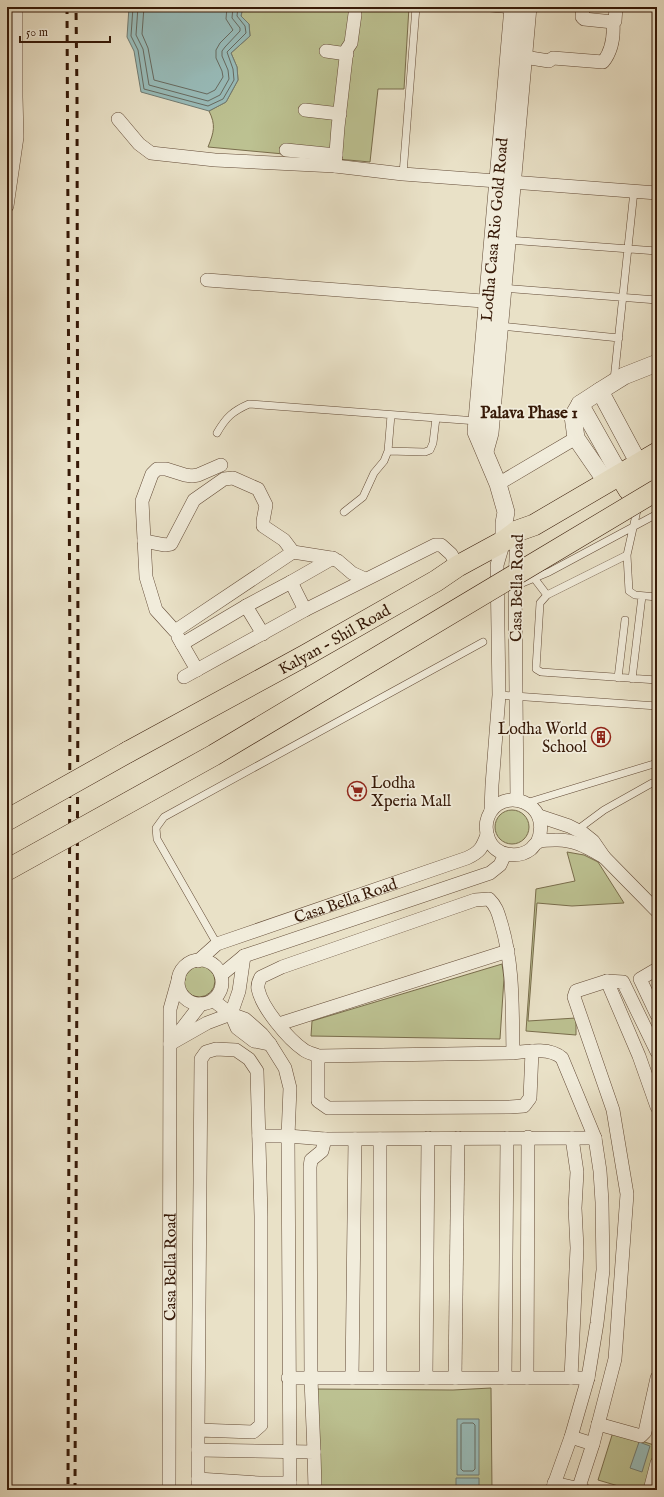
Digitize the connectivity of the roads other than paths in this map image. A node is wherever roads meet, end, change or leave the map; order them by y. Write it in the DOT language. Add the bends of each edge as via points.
graph roads {
  1 [pos="16,7"];
  2 [pos="416,7"];
  3 [pos="478,7"];
  4 [pos="583,7"];
  5 [pos="616,7"];
  6 [pos="520,9"];
  7 [pos="355,14"];
  8 [pos="613,22"];
  9 [pos="326,51"];
  10 [pos="347,54"];
  11 [pos="524,57"];
  12 [pos="11,98"];
  13 [pos="305,110"];
  14 [pos="340,114"];
  15 [pos="118,119"];
  16 [pos="286,150"];
  17 [pos="335,161"];
  18 [pos="403,174"];
  19 [pos="505,182"];
  20 [pos="634,191"];
  21 [pos="657,193"];
  22 [pos="7,206"];
  23 [pos="507,240"];
  24 [pos="628,248"];
  25 [pos="657,251"];
  26 [pos="207,280"];
  27 [pos="623,297"];
  28 [pos="497,298"];
  29 [pos="657,300"];
  30 [pos="500,326"];
  31 [pos="619,338"];
  32 [pos="657,363"];
  33 [pos="614,382"];
  34 [pos="600,390"];
  35 [pos="580,404"];
  36 [pos="391,415"];
  37 [pos="436,418"];
  38 [pos="484,421"];
  39 [pos="217,433"];
  40 [pos="576,438"];
  41 [pos="388,451"];
  42 [pos="221,465"];
  43 [pos="639,478"];
  44 [pos="498,484"];
  45 [pos="344,512"];
  46 [pos="506,512"];
  47 [pos="657,514"];
  48 [pos="634,525"];
  49 [pos="510,536"];
  50 [pos="144,541"];
  51 [pos="293,552"];
  52 [pos="627,555"];
  53 [pos="333,558"];
  54 [pos="458,566"];
  55 [pos="534,578"];
  56 [pos="365,579"];
  57 [pos="291,582"];
  58 [pos="515,586"];
  59 [pos="547,595"];
  60 [pos="642,596"];
  61 [pos="657,597"];
  62 [pos="246,606"];
  63 [pos="306,610"];
  64 [pos="625,620"];
  65 [pos="175,631"];
  66 [pos="262,634"];
  67 [pos="483,642"];
  68 [pos="182,644"];
  69 [pos="197,670"];
  70 [pos="184,677"];
  71 [pos="618,678"];
  72 [pos="632,679"];
  73 [pos="657,680"];
  74 [pos="499,695"];
  75 [pos="515,696"];
  76 [pos="657,706"];
  77 [pos="657,763"];
  78 [pos="652,783"];
  79 [pos="522,802"];
  80 [pos="491,810"];
  81 [pos="539,816"];
  82 [pos="7,820"];
  83 [pos="577,830"];
  84 [pos="487,835"];
  85 [pos="537,843"];
  86 [pos="505,854"];
  87 [pos="604,856"];
  88 [pos="7,870"];
  89 [pos="657,911"];
  90 [pos="217,944"];
  91 [pos="508,951"];
  92 [pos="244,956"];
  93 [pos="198,961"];
  94 [pos="657,969"];
  95 [pos="221,975"];
  96 [pos="179,977"];
  97 [pos="607,981"];
  98 [pos="214,1001"];
  99 [pos="201,1004"];
  100 [pos="231,1014"];
  101 [pos="657,1015"];
  102 [pos="279,1024"];
  103 [pos="170,1044"];
  104 [pos="532,1051"];
  105 [pos="657,1052"];
  106 [pos="513,1053"];
  107 [pos="318,1056"];
  108 [pos="657,1106"];
  109 [pos="259,1136"];
  110 [pos="288,1136"];
  111 [pos="528,1137"];
  112 [pos="428,1138"];
  113 [pos="458,1138"];
  114 [pos="507,1138"];
  115 [pos="572,1138"];
  116 [pos="595,1138"];
  117 [pos="325,1139"];
  118 [pos="355,1139"];
  119 [pos="380,1139"];
  120 [pos="600,1171"];
  121 [pos="577,1172"];
  122 [pos="288,1378"];
  123 [pos="352,1378"];
  124 [pos="380,1378"];
  125 [pos="426,1378"];
  126 [pos="455,1378"];
  127 [pos="505,1378"];
  128 [pos="527,1378"];
  129 [pos="571,1378"];
  130 [pos="588,1378"];
  131 [pos="657,1378"];
  132 [pos="311,1379"];
  133 [pos="598,1424"];
  134 [pos="198,1430"];
  135 [pos="571,1437"];
  136 [pos="593,1444"];
  137 [pos="198,1450"];
  138 [pos="290,1452"];
  139 [pos="314,1452"];
  140 [pos="657,1463"];
  141 [pos="198,1485"];
  142 [pos="259,1486"];
  143 [pos="290,1486"];
  144 [pos="553,1486"];
  145 [pos="169,1490"];
  146 [pos="315,1490"];
  147 [pos="580,1490"];
  148 [pos="650,1490"];
  1 -- 12 [label="street"];
  2 -- 18 [label="lane"];
  3 -- 6 [label="lane"];
  4 -- 8 [label="street" via="584,19"];
  5 -- 8 [label="street"];
  6 -- 11 [label="street, Lodha Casa Rio Gold Road"];
  6 -- 19 [label="street, Lodha Casa Rio Gold Road"];
  7 -- 10 [label="street"];
  8 -- 11 [label="street" via="613,39 603,62 553,58 549,61"];
  9 -- 10 [label="street"];
  10 -- 14 [label="street"];
  11 -- 19 [label="street, Lodha Casa Rio Gold Road"];
  12 -- 22 [label="street" via="18,137"];
  13 -- 14 [label="street"];
  14 -- 17 [label="street"];
  15 -- 17 [label="street" via="139,144 151,153 215,160"];
  16 -- 17 [label="street"];
  17 -- 18 [label="street"];
  18 -- 19 [label="street"];
  19 -- 20 [label="street"];
  19 -- 23 [label="street, Lodha Casa Rio Gold Road"];
  19 -- 28 [label="street, Lodha Casa Rio Gold Road"];
  20 -- 21 [label="street"];
  20 -- 24 [label="lane"];
  23 -- 24 [label="lane"];
  23 -- 28 [label="street, Lodha Casa Rio Gold Road"];
  24 -- 25 [label="lane"];
  24 -- 27 [label="lane"];
  26 -- 28 [label="street"];
  27 -- 28 [label="lane"];
  27 -- 29 [label="lane"];
  27 -- 31 [label="lane"];
  28 -- 30 [label="street, Lodha Casa Rio Gold Road"];
  28 -- 38 [label="street, Lodha Casa Rio Gold Road"];
  30 -- 31 [label="lane"];
  30 -- 38 [label="street, Lodha Casa Rio Gold Road"];
  31 -- 33 [label="lane"];
  32 -- 33 [label="street"];
  33 -- 34 [label="street"];
  34 -- 35 [label="street"];
  34 -- 43 [label="street"];
  35 -- 40 [label="street" via="573,416"];
  35 -- 43 [label="street"];
  36 -- 37 [label="lane"];
  36 -- 39 [label="lane" via="249,404 231,414"];
  36 -- 41 [label="lane"];
  37 -- 38 [label="lane"];
  37 -- 41 [label="lane" via="430,450"];
  38 -- 44 [label="street, Lodha Casa Rio Gold Road" via="476,432"];
  40 -- 43 [label="street"];
  40 -- 44 [label="street"];
  41 -- 45 [label="lane" via="384,461 374,472 363,497"];
  42 -- 50 [label="street" via="192,476 166,469 158,469 152,474 142,501"];
  43 -- 48 [label="lane"];
  43 -- 49 [label="main road, Kalyan - Shil Road"];
  43 -- 88 [label="main road, bridge" via="214,755"];
  44 -- 46 [label="street, Lodha Casa Rio Gold Road"];
  46 -- 49 [label="street, Casa Bella Road" via="504,523"];
  47 -- 48 [label="lane"];
  48 -- 52 [label="lane"];
  48 -- 55 [label="lane"];
  49 -- 54 [label="main road, Kalyan - Shil Road"];
  49 -- 58 [label="street, Casa Bella Road"];
  49 -- 74 [label="street, Casa Bella Road" via="497,565"];
  50 -- 51 [label="street" via="170,544 194,500 224,479 233,478 258,489 266,505 263,526 284,540"];
  50 -- 65 [label="street" via="146,577 156,610"];
  51 -- 53 [label="street"];
  51 -- 65 [label="street"];
  52 -- 59 [label="lane"];
  52 -- 60 [label="lane" via="629,591"];
  53 -- 56 [label="street" via="352,573"];
  53 -- 57 [label="street"];
  54 -- 56 [label="street" via="451,554 441,545 436,545"];
  54 -- 82 [label="main road, Kalyan - Shil Road, bridge" via="313,651"];
  55 -- 58 [label="lane"];
  55 -- 59 [label="lane"];
  56 -- 63 [label="street"];
  57 -- 62 [label="street"];
  57 -- 63 [label="street"];
  58 -- 75 [label="street, Casa Bella Road"];
  59 -- 71 [label="lane" via="540,603 536,669 541,672"];
  60 -- 61 [label="lane"];
  60 -- 72 [label="lane"];
  62 -- 66 [label="street"];
  62 -- 68 [label="street"];
  63 -- 66 [label="street"];
  64 -- 71 [label="lane"];
  65 -- 68 [label="street"];
  66 -- 69 [label="street"];
  67 -- 90 [label="lane" via="164,817 156,828 157,839"];
  68 -- 69 [label="street"];
  69 -- 70 [label="street"];
  71 -- 72 [label="lane"];
  72 -- 73 [label="lane"];
  74 -- 75 [label="lane"];
  74 -- 80 [label="street, Casa Bella Road"];
  75 -- 76 [label="lane"];
  75 -- 79 [label="street, Casa Bella Road"];
  77 -- 79 [label="lane"];
  78 -- 83 [label="lane" via="604,810"];
  79 -- 80 [label="street" via="504,802"];
  79 -- 81 [label="street" via="534,808"];
  80 -- 84 [label="street, Casa Bella Road" via="486,826"];
  81 -- 83 [label="street"];
  81 -- 85 [label="street" via="541,834"];
  83 -- 87 [label="street" via="593,841"];
  84 -- 86 [label="street" via="497,850"];
  84 -- 90 [label="street, Casa Bella Road" via="477,853 455,863"];
  85 -- 86 [label="street" via="523,854"];
  85 -- 87 [label="street" via="573,841"];
  86 -- 92 [label="street, Casa Bella Road" via="500,865 490,873"];
  87 -- 89 [label="street"];
  90 -- 93 [label="street, Casa Bella Road"];
  91 -- 102 [label="street"];
  91 -- 102 [label="street" via="496,905 489,899 475,900 282,967 261,977 258,989 266,1007"];
  91 -- 106 [label="street" via="512,979"];
  92 -- 95 [label="street, Casa Bella Road"];
  92 -- 100 [label="street" via="239,991"];
  93 -- 95 [label="street" via="212,964"];
  93 -- 96 [label="street, Casa Bella Road" via="186,966"];
  94 -- 101 [label="street" via="640,979"];
  95 -- 98 [label="street" via="222,986"];
  96 -- 99 [label="street" via="178,983 183,996 194,1004"];
  96 -- 103 [label="street, Casa Bella Road" via="170,1009"];
  97 -- 105 [label="street" via="623,982"];
  97 -- 108 [label="street"];
  97 -- 133 [label="street" via="576,991 574,997 613,1110 627,1194 615,1359"];
  98 -- 99 [label="street"];
  98 -- 100 [label="street"];
  99 -- 103 [label="street"];
  100 -- 103 [label="street" via="207,1023"];
  100 -- 110 [label="street" via="237,1028 254,1041 270,1044 285,1068 290,1088"];
  102 -- 107 [label="street" via="288,1037 306,1051"];
  103 -- 145 [label="street, Casa Bella Road"];
  104 -- 106 [label="street"];
  104 -- 107 [label="street" via="530,1098 524,1106 510,1107 328,1108 318,1101"];
  104 -- 116 [label="street" via="556,1052 562,1058"];
  106 -- 107 [label="street"];
  109 -- 110 [label="street"];
  109 -- 134 [label="street" via="261,1425 253,1432"];
  109 -- 134 [label="street" via="256,1071 249,1060 236,1050 216,1049 206,1052 201,1059"];
  110 -- 117 [label="street"];
  110 -- 122 [label="street"];
  111 -- 114 [label="street"];
  111 -- 115 [label="street"];
  111 -- 128 [label="street"];
  112 -- 113 [label="street"];
  112 -- 119 [label="street"];
  112 -- 125 [label="street"];
  113 -- 114 [label="street"];
  113 -- 126 [label="street"];
  114 -- 127 [label="street"];
  115 -- 116 [label="street"];
  115 -- 121 [label="street"];
  116 -- 120 [label="street"];
  117 -- 118 [label="street"];
  117 -- 132 [label="street" via="322,1151 311,1160 310,1166"];
  118 -- 119 [label="street"];
  118 -- 123 [label="street"];
  119 -- 124 [label="street"];
  120 -- 121 [label="street"];
  120 -- 130 [label="street" via="603,1270"];
  121 -- 129 [label="street" via="577,1256"];
  122 -- 132 [label="street"];
  122 -- 138 [label="street"];
  123 -- 124 [label="street"];
  123 -- 132 [label="street"];
  124 -- 125 [label="street"];
  125 -- 126 [label="street"];
  126 -- 127 [label="street"];
  127 -- 128 [label="street"];
  128 -- 129 [label="street"];
  129 -- 130 [label="street"];
  130 -- 135 [label="street"];
  131 -- 133 [label="street" via="645,1432 640,1436"];
  132 -- 139 [label="street"];
  133 -- 136 [label="street"];
  134 -- 137 [label="street"];
  135 -- 136 [label="street"];
  135 -- 144 [label="street"];
  136 -- 147 [label="street"];
  137 -- 138 [label="street"];
  137 -- 141 [label="street"];
  138 -- 139 [label="street"];
  138 -- 143 [label="street"];
  139 -- 146 [label="street"];
  140 -- 148 [label="street"];
  141 -- 142 [label="street"];
  142 -- 143 [label="street"];
  144 -- 147 [label="street"];
}
